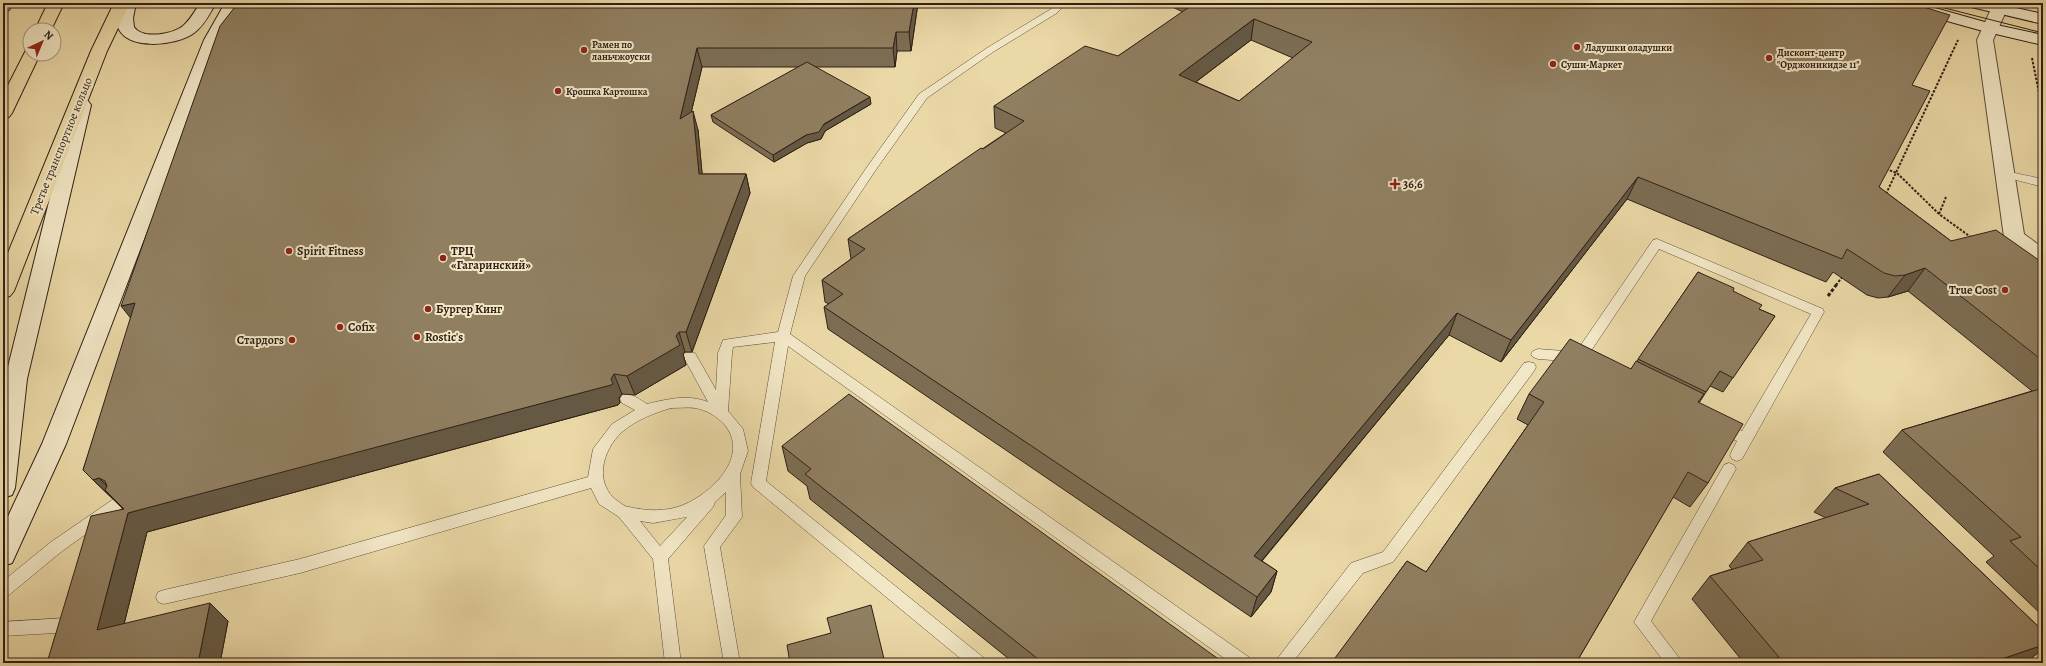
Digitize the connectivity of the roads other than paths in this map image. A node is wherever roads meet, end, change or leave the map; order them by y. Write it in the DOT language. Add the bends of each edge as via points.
graph roads {
  1 [pos="5,3"];
  2 [pos="56,3"];
  3 [pos="122,3"];
  4 [pos="128,3"];
  5 [pos="208,3"];
  6 [pos="233,3"];
  7 [pos="1061,3"];
  8 [pos="1899,3"];
  9 [pos="1973,3"];
  10 [pos="2000,6"];
  11 [pos="3,7"];
  12 [pos="2043,19"];
  13 [pos="47,22"];
  14 [pos="1989,28"];
  15 [pos="2043,40"];
  16 [pos="28,62"];
  17 [pos="88,78"];
  18 [pos="3,113"];
  19 [pos="2005,174"];
  20 [pos="2043,184"];
  21 [pos="2043,258"];
  22 [pos="3,291"];
  23 [pos="783,336"];
  24 [pos="1538,354"];
  25 [pos="690,356"];
  26 [pos="1580,357"];
  27 [pos="1594,364"];
  28 [pos="1529,367"];
  29 [pos="627,399"];
  30 [pos="646,410"];
  31 [pos="721,412"];
  32 [pos="1711,422"];
  33 [pos="1745,439"];
  34 [pos="1737,455"];
  35 [pos="1729,469"];
  36 [pos="733,474"];
  37 [pos="595,481"];
  38 [pos="3,488"];
  39 [pos="714,496"];
  40 [pos="117,504"];
  41 [pos="624,513"];
  42 [pos="3,555"];
  43 [pos="660,557"];
  44 [pos="3,590"];
  45 [pos="164,597"];
  46 [pos="3,629"];
  47 [pos="55,663"];
  48 [pos="673,663"];
  49 [pos="732,663"];
  50 [pos="978,663"];
  51 [pos="1244,663"];
  52 [pos="1282,663"];
  53 [pos="1676,663"];
  1 -- 11 [label="main road"];
  2 -- 13 [label="main road"];
  3 -- 17 [label="main road, Третье транспортное кольцо"];
  4 -- 5 [label="main road" via="125,16 126,27 130,33 136,37 156,39 168,38 187,31"];
  6 -- 42 [label="main road" via="212,40 54,444"];
  7 -- 23 [label="lane" via="923,96 799,276"];
  8 -- 14 [label="main road"];
  9 -- 10 [label="main road"];
  10 -- 12 [label="main road"];
  10 -- 14 [label="main road"];
  14 -- 15 [label="main road"];
  14 -- 19 [label="main road" via="1985,40"];
  16 -- 18 [label="main road"];
  17 -- 22 [label="main road, Третье транспортное кольцо"];
  17 -- 38 [label="main road" via="16,379"];
  19 -- 20 [label="lane"];
  19 -- 21 [label="main road" via="2014,237"];
  23 -- 31 [label="lane" via="728,343"];
  23 -- 50 [label="lane" via="758,483"];
  23 -- 51 [label="lane"];
  24 -- 26 [label="lane"];
  25 -- 31 [label="lane"];
  26 -- 27 [label="lane"];
  26 -- 33 [label="lane" via="1657,243 1818,312"];
  28 -- 52 [label="lane" via="1388,557 1357,568"];
  29 -- 30 [label="lane"];
  30 -- 31 [label="lane" via="672,403 697,404"];
  30 -- 37 [label="lane" via="617,428 598,454"];
  31 -- 36 [label="lane" via="736,429 741,451"];
  32 -- 33 [label="lane"];
  33 -- 34 [label="lane"];
  35 -- 53 [label="lane" via="1642,622"];
  36 -- 39 [label="lane"];
  36 -- 49 [label="lane" via="734,517 712,546"];
  37 -- 41 [label="lane" via="604,500"];
  37 -- 45 [label="lane" via="300,566"];
  39 -- 41 [label="lane" via="685,511 653,518"];
  39 -- 43 [label="lane"];
  40 -- 44 [label="lane" via="56,547"];
  41 -- 43 [label="lane"];
  43 -- 48 [label="lane"];
  46 -- 47 [label="lane" via="66,625"];
}
